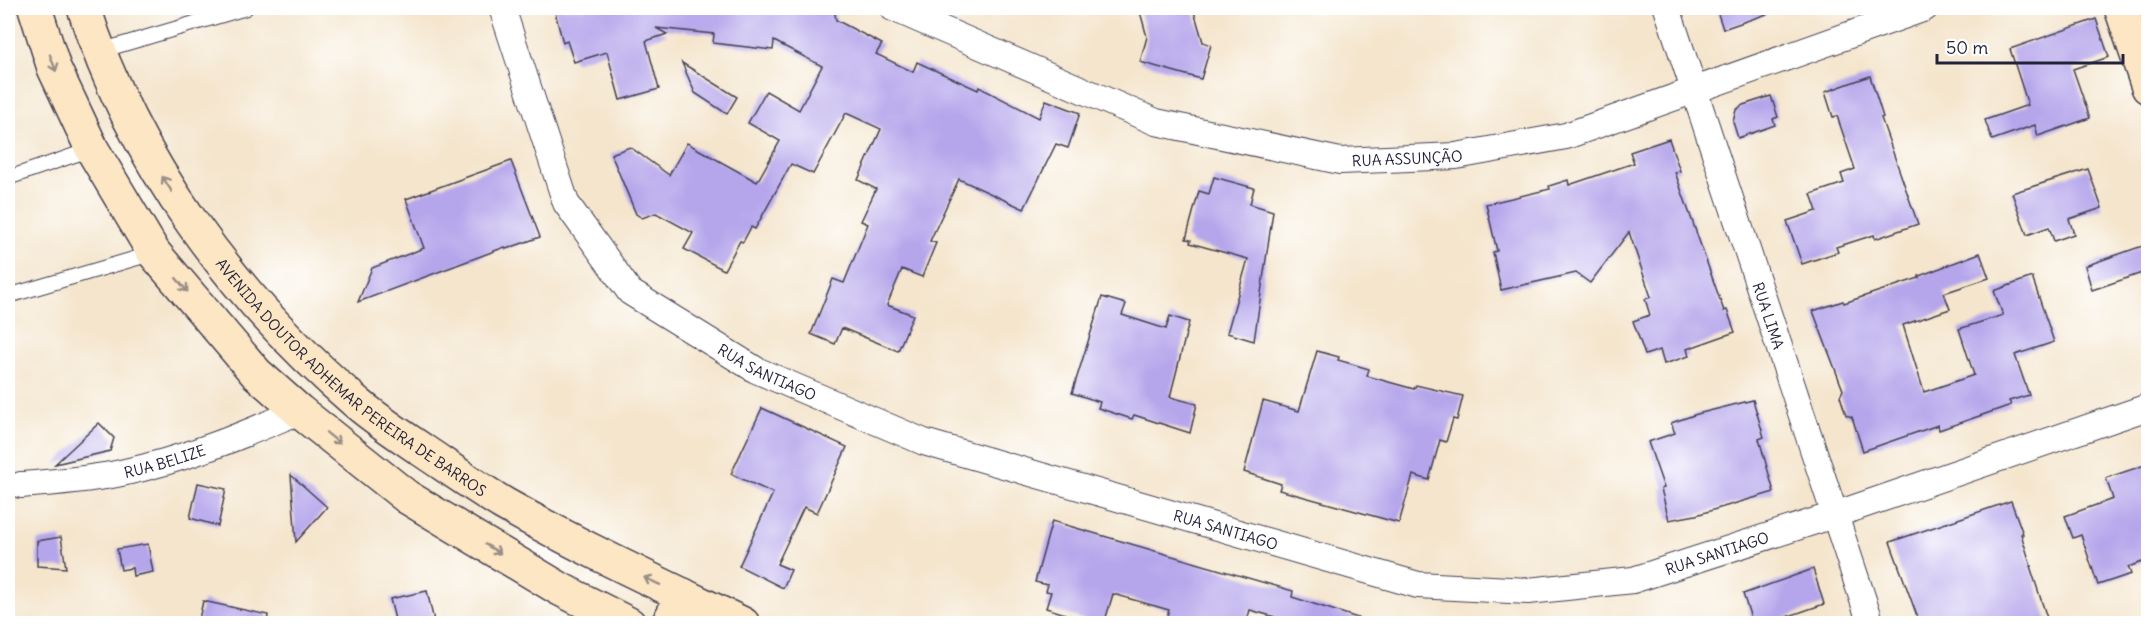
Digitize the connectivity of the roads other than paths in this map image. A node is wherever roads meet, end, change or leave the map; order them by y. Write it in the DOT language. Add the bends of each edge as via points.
graph roads {
  1 [pos="35,8"];
  2 [pos="84,8"];
  3 [pos="246,8"];
  4 [pos="502,8"];
  5 [pos="893,8"];
  6 [pos="1667,8"];
  7 [pos="1925,8"];
  8 [pos="2121,8"];
  9 [pos="98,51"];
  10 [pos="2148,87"];
  11 [pos="1695,91"];
  12 [pos="92,149"];
  13 [pos="8,178"];
  14 [pos="194,228"];
  15 [pos="154,253"];
  16 [pos="8,296"];
  17 [pos="2148,407"];
  18 [pos="299,411"];
  19 [pos="21,485"];
  20 [pos="1834,515"];
  21 [pos="683,596"];
  22 [pos="629,624"];
  23 [pos="668,624"];
  24 [pos="743,624"];
  25 [pos="1871,624"];
  1 -- 12 [label="street, one-way" via="54,68"];
  2 -- 9 [label="street, AVENIDA DOUTOR ADHEMAR PEREIRA DE BARROS"];
  3 -- 9 [label="lane"];
  4 -- 20 [label="street, RUA SANTIAGO" via="566,202 630,292 756,370 924,442 1418,585 1528,591 1633,580"];
  5 -- 11 [label="street, RUA ASSUNÇÃO" via="1156,122 1340,161 1456,156 1566,136"];
  6 -- 11 [label="street, RUA LIMA"];
  7 -- 11 [label="street, RUA ASSUNÇÃO"];
  8 -- 10 [label="street"];
  14 -- 9 [label="street, AVENIDA DOUTOR ADHEMAR PEREIRA DE BARROS, one-way" via="143,145"];
  11 -- 20 [label="street, RUA LIMA"];
  12 -- 13 [label="lane"];
  12 -- 15 [label="street"];
  14 -- 15 [label="street"];
  21 -- 14 [label="street, AVENIDA DOUTOR ADHEMAR PEREIRA DE BARROS, one-way" via="593,553 502,502 358,404 294,344"];
  15 -- 16 [label="lane"];
  15 -- 18 [label="street, one-way" via="256,373"];
  17 -- 20 [label="street, RUA SANTIAGO"];
  18 -- 19 [label="street, RUA BELIZE" via="178,459 120,474"];
  18 -- 22 [label="street, one-way" via="407,497 560,589"];
  20 -- 25 [label="street, RUA LIMA"];
  21 -- 23 [label="street"];
  21 -- 24 [label="street, AVENIDA DOUTOR ADHEMAR PEREIRA DE BARROS"];
}
